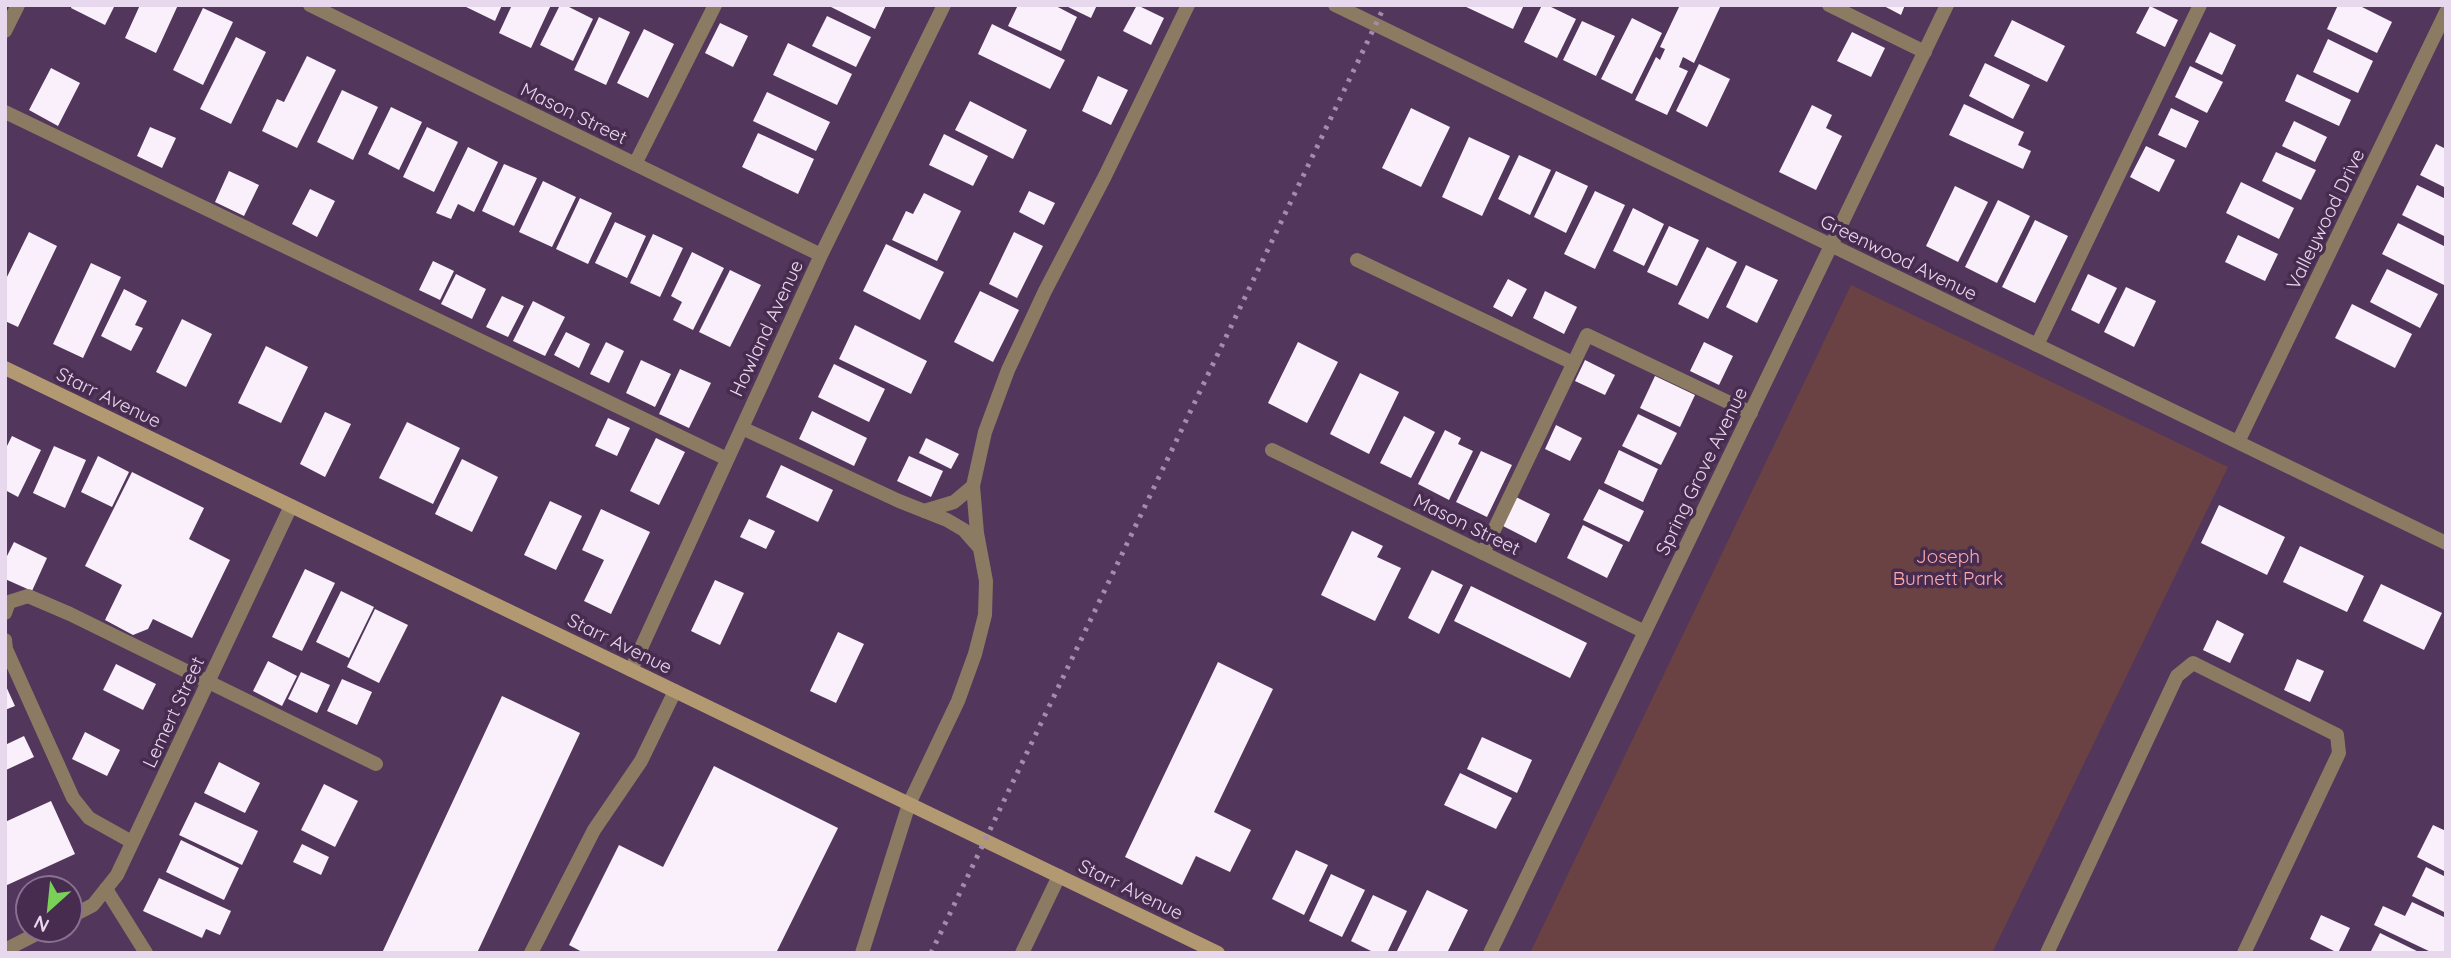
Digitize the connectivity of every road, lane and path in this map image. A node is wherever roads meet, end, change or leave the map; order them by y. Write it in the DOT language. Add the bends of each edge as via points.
graph roads {
  1 [pos="18,5"];
  2 [pos="310,5"];
  3 [pos="715,5"];
  4 [pos="944,5"];
  5 [pos="1188,5"];
  6 [pos="1335,5"];
  7 [pos="1829,5"];
  8 [pos="1947,5"];
  9 [pos="2200,5"];
  10 [pos="2446,12"];
  11 [pos="5,30"];
  12 [pos="1925,52"];
  13 [pos="5,112"];
  14 [pos="635,164"];
  15 [pos="1832,245"];
  16 [pos="821,255"];
  17 [pos="1357,260"];
  18 [pos="2037,345"];
  19 [pos="1573,363"];
  20 [pos="5,368"];
  21 [pos="1751,413"];
  22 [pos="742,428"];
  23 [pos="2238,442"];
  24 [pos="1272,450"];
  25 [pos="727,459"];
  26 [pos="973,486"];
  27 [pos="290,506"];
  28 [pos="924,511"];
  29 [pos="2446,543"];
  30 [pos="980,548"];
  31 [pos="1483,553"];
  32 [pos="5,613"];
  33 [pos="1645,632"];
  34 [pos="5,640"];
  35 [pos="631,670"];
  36 [pos="208,682"];
  37 [pos="675,691"];
  38 [pos="376,764"];
  39 [pos="909,804"];
  40 [pos="132,842"];
  41 [pos="1059,876"];
  42 [pos="106,889"];
  43 [pos="84,910"];
  44 [pos="146,953"];
  45 [pos="531,953"];
  46 [pos="862,953"];
  47 [pos="1022,953"];
  48 [pos="1218,953"];
  49 [pos="1490,953"];
  50 [pos="2047,953"];
  51 [pos="2244,953"];
  1 -- 11 [label="street"];
  2 -- 14 [label="street, Mason Street"];
  3 -- 14 [label="street"];
  4 -- 16 [label="street, Howland Avenue"];
  5 -- 26 [label="street" via="1008,370 985,432"];
  6 -- 15 [label="street, Greenwood Avenue"];
  7 -- 12 [label="street"];
  8 -- 12 [label="street, Spring Grove Avenue"];
  9 -- 18 [label="street"];
  10 -- 23 [label="street, Valleywood Drive"];
  12 -- 15 [label="street, Spring Grove Avenue"];
  13 -- 25 [label="street"];
  14 -- 16 [label="street, Mason Street"];
  15 -- 18 [label="street, Greenwood Avenue"];
  15 -- 21 [label="street, Spring Grove Avenue"];
  16 -- 22 [label="street, Howland Avenue"];
  17 -- 19 [label="street"];
  18 -- 23 [label="street, Greenwood Avenue"];
  19 -- 21 [label="street" via="1587,335"];
  19 -- 31 [label="street"];
  20 -- 27 [label="main road, Starr Avenue"];
  21 -- 33 [label="street, Spring Grove Avenue"];
  22 -- 25 [label="street, Howland Avenue"];
  22 -- 28 [label="street"];
  23 -- 29 [label="street, Greenwood Avenue"];
  24 -- 31 [label="street, Mason Street"];
  25 -- 35 [label="street, Howland Avenue"];
  26 -- 28 [label="street" via="954,502"];
  26 -- 30 [label="street"];
  27 -- 35 [label="main road, Starr Avenue"];
  27 -- 36 [label="street, Lemert Street"];
  28 -- 30 [label="street" via="964,530"];
  30 -- 39 [label="street" via="986,581 982,628 958,701"];
  31 -- 33 [label="street, Mason Street"];
  32 -- 36 [label="street" via="9,602 28,596"];
  33 -- 49 [label="street, Spring Grove Avenue"];
  34 -- 40 [label="street" via="73,798 89,818"];
  35 -- 37 [label="main road, Starr Avenue"];
  36 -- 38 [label="street"];
  36 -- 40 [label="street, Lemert Street"];
  37 -- 39 [label="main road, Starr Avenue"];
  37 -- 45 [label="street" via="641,761 594,830"];
  39 -- 41 [label="main road, Starr Avenue"];
  39 -- 46 [label="street"];
  40 -- 42 [label="street, Lemert Street"];
  41 -- 47 [label="street"];
  41 -- 48 [label="main road, Starr Avenue"];
  42 -- 43 [label="street, Lemert Street"];
  42 -- 44 [label="street"];
  50 -- 51 [label="street" via="2177,676 2193,663 2337,735 2339,753"];
}
